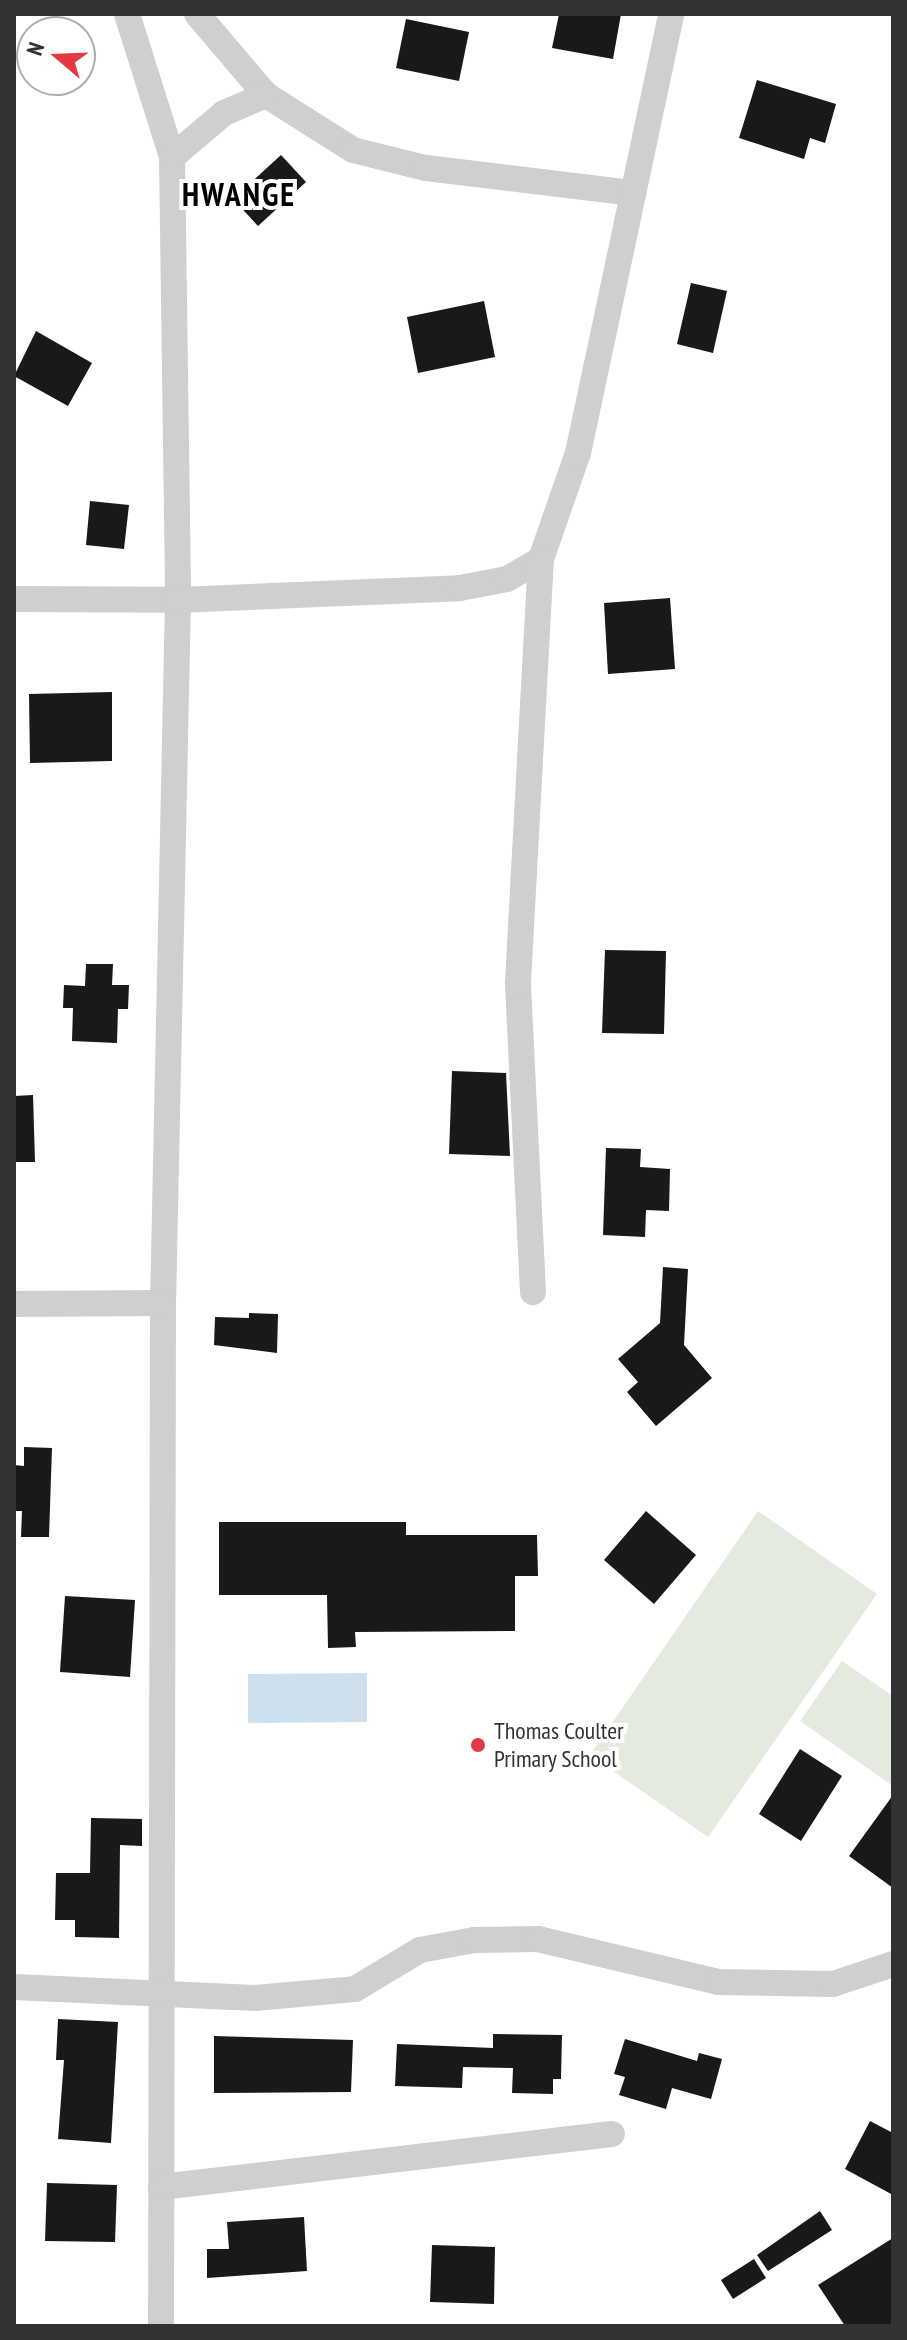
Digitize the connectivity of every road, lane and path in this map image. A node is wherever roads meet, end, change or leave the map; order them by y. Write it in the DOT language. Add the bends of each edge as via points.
graph roads {
  1 [pos="127,14"];
  2 [pos="197,14"];
  3 [pos="671,14"];
  4 [pos="266,95"];
  5 [pos="172,157"];
  6 [pos="633,193"];
  7 [pos="541,559"];
  8 [pos="14,599"];
  9 [pos="178,600"];
  10 [pos="533,1292"];
  11 [pos="163,1303"];
  12 [pos="14,1304"];
  13 [pos="893,1964"];
  14 [pos="14,1987"];
  15 [pos="163,1993"];
  16 [pos="612,2134"];
  17 [pos="161,2187"];
  18 [pos="161,2326"];
  1 -- 5 [label="street"];
  2 -- 4 [label="street"];
  3 -- 6 [label="street"];
  4 -- 5 [label="street" via="224,113"];
  4 -- 6 [label="street" via="353,150 426,168"];
  5 -- 9 [label="street"];
  6 -- 7 [label="street" via="578,453"];
  7 -- 9 [label="street" via="507,579 460,588"];
  7 -- 10 [label="street" via="518,982"];
  8 -- 9 [label="street"];
  9 -- 11 [label="street"];
  11 -- 12 [label="street"];
  11 -- 15 [label="street"];
  13 -- 15 [label="street" via="833,1984 718,1982 538,1939 474,1940 420,1950 355,1989 255,1998"];
  14 -- 15 [label="street"];
  15 -- 17 [label="street"];
  16 -- 17 [label="street"];
  17 -- 18 [label="street"];
}
